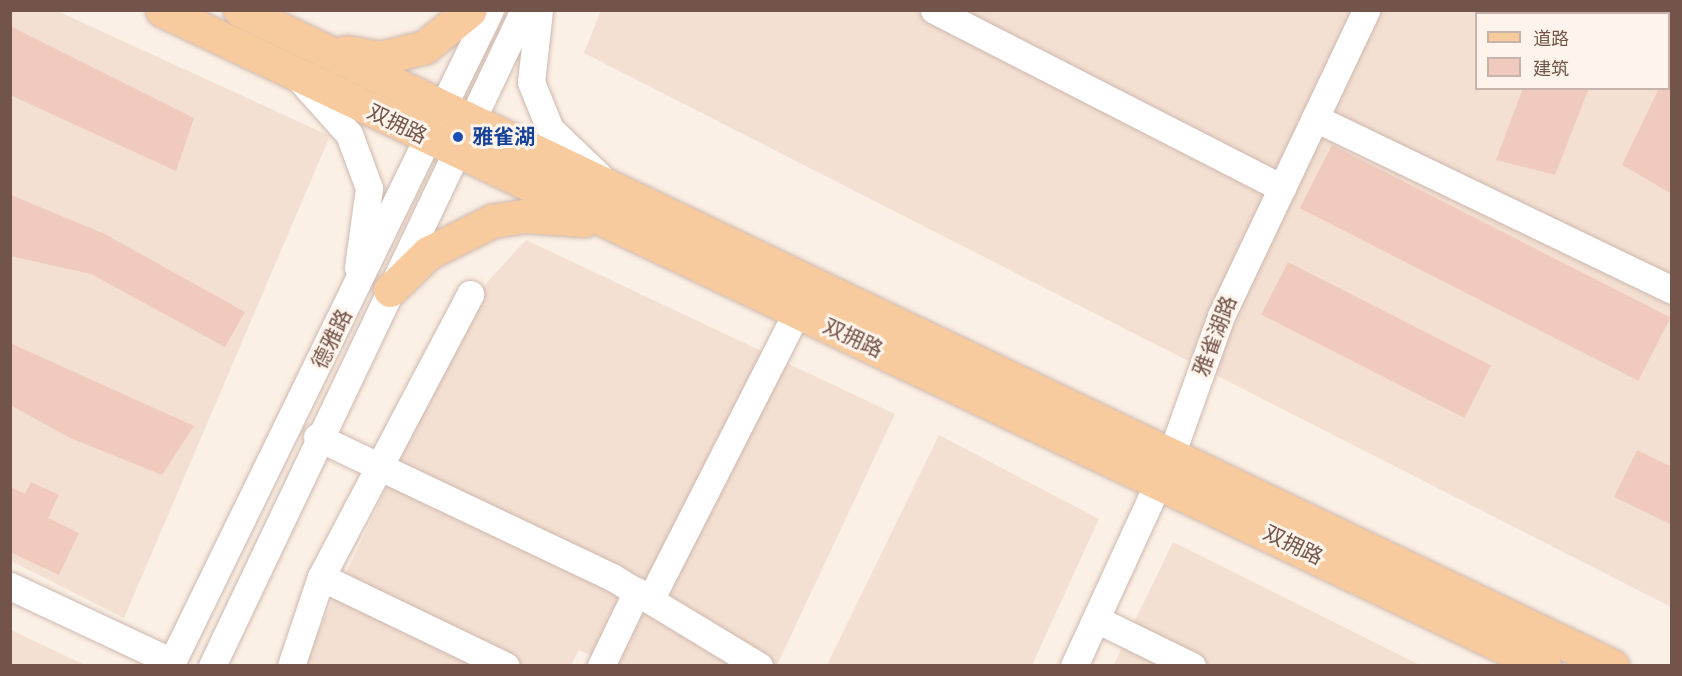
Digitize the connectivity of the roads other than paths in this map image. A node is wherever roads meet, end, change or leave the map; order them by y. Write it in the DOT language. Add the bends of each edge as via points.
graph roads {
  1 [pos="162,10"];
  2 [pos="240,10"];
  3 [pos="470,10"];
  4 [pos="490,10"];
  5 [pos="524,10"];
  6 [pos="539,10"];
  7 [pos="934,10"];
  8 [pos="1366,10"];
  9 [pos="315,46"];
  10 [pos="298,76"];
  11 [pos="459,115"];
  12 [pos="1315,118"];
  13 [pos="444,146"];
  14 [pos="610,187"];
  15 [pos="1282,188"];
  16 [pos="608,222"];
  17 [pos="390,290"];
  18 [pos="1671,290"];
  19 [pos="354,293"];
  20 [pos="470,294"];
  21 [pos="797,311"];
  22 [pos="317,437"];
  23 [pos="382,468"];
  24 [pos="1166,468"];
  25 [pos="321,577"];
  26 [pos="10,586"];
  27 [pos="643,595"];
  28 [pos="1096,619"];
  29 [pos="171,664"];
  30 [pos="212,666"];
  31 [pos="291,666"];
  32 [pos="506,666"];
  33 [pos="601,666"];
  34 [pos="759,666"];
  35 [pos="1074,666"];
  36 [pos="1192,666"];
  37 [pos="1544,666"];
  38 [pos="1612,666"];
  1 -- 10 [label="main road, 双拥路"];
  2 -- 9 [label="main road, 双拥路"];
  3 -- 9 [label="main road" via="425,47 380,58"];
  4 -- 11 [label="street, 德雅路"];
  5 -- 11 [label="street, 德雅路"];
  6 -- 14 [label="street" via="531,82 550,129"];
  7 -- 15 [label="street"];
  8 -- 12 [label="street, 雅雀湖路"];
  9 -- 11 [label="main road, 双拥路"];
  10 -- 13 [label="main road, 双拥路"];
  10 -- 19 [label="street" via="349,134 369,188"];
  11 -- 13 [label="street, 德雅路"];
  11 -- 14 [label="main road, 双拥路"];
  12 -- 15 [label="street, 雅雀湖路"];
  12 -- 18 [label="street"];
  13 -- 16 [label="main road, 双拥路"];
  13 -- 17 [label="street, 德雅路"];
  13 -- 19 [label="street, 德雅路"];
  14 -- 24 [label="main road, 双拥路"];
  15 -- 24 [label="street, 雅雀湖路" via="1221,316"];
  16 -- 17 [label="main road" via="525,216 492,221 428,253"];
  16 -- 21 [label="main road, 双拥路"];
  17 -- 22 [label="street, 德雅路"];
  19 -- 29 [label="street, 德雅路"];
  20 -- 23 [label="street"];
  21 -- 24 [label="main road, 双拥路"];
  21 -- 27 [label="street"];
  22 -- 23 [label="street"];
  22 -- 30 [label="street, 德雅路"];
  23 -- 25 [label="street"];
  23 -- 27 [label="street"];
  24 -- 28 [label="street, 雅雀湖路"];
  24 -- 37 [label="main road, 双拥路"];
  24 -- 38 [label="main road, 双拥路"];
  25 -- 31 [label="street"];
  25 -- 32 [label="street"];
  26 -- 29 [label="street"];
  27 -- 33 [label="street"];
  27 -- 34 [label="street"];
  28 -- 35 [label="street, 雅雀湖路"];
  28 -- 36 [label="street"];
}
